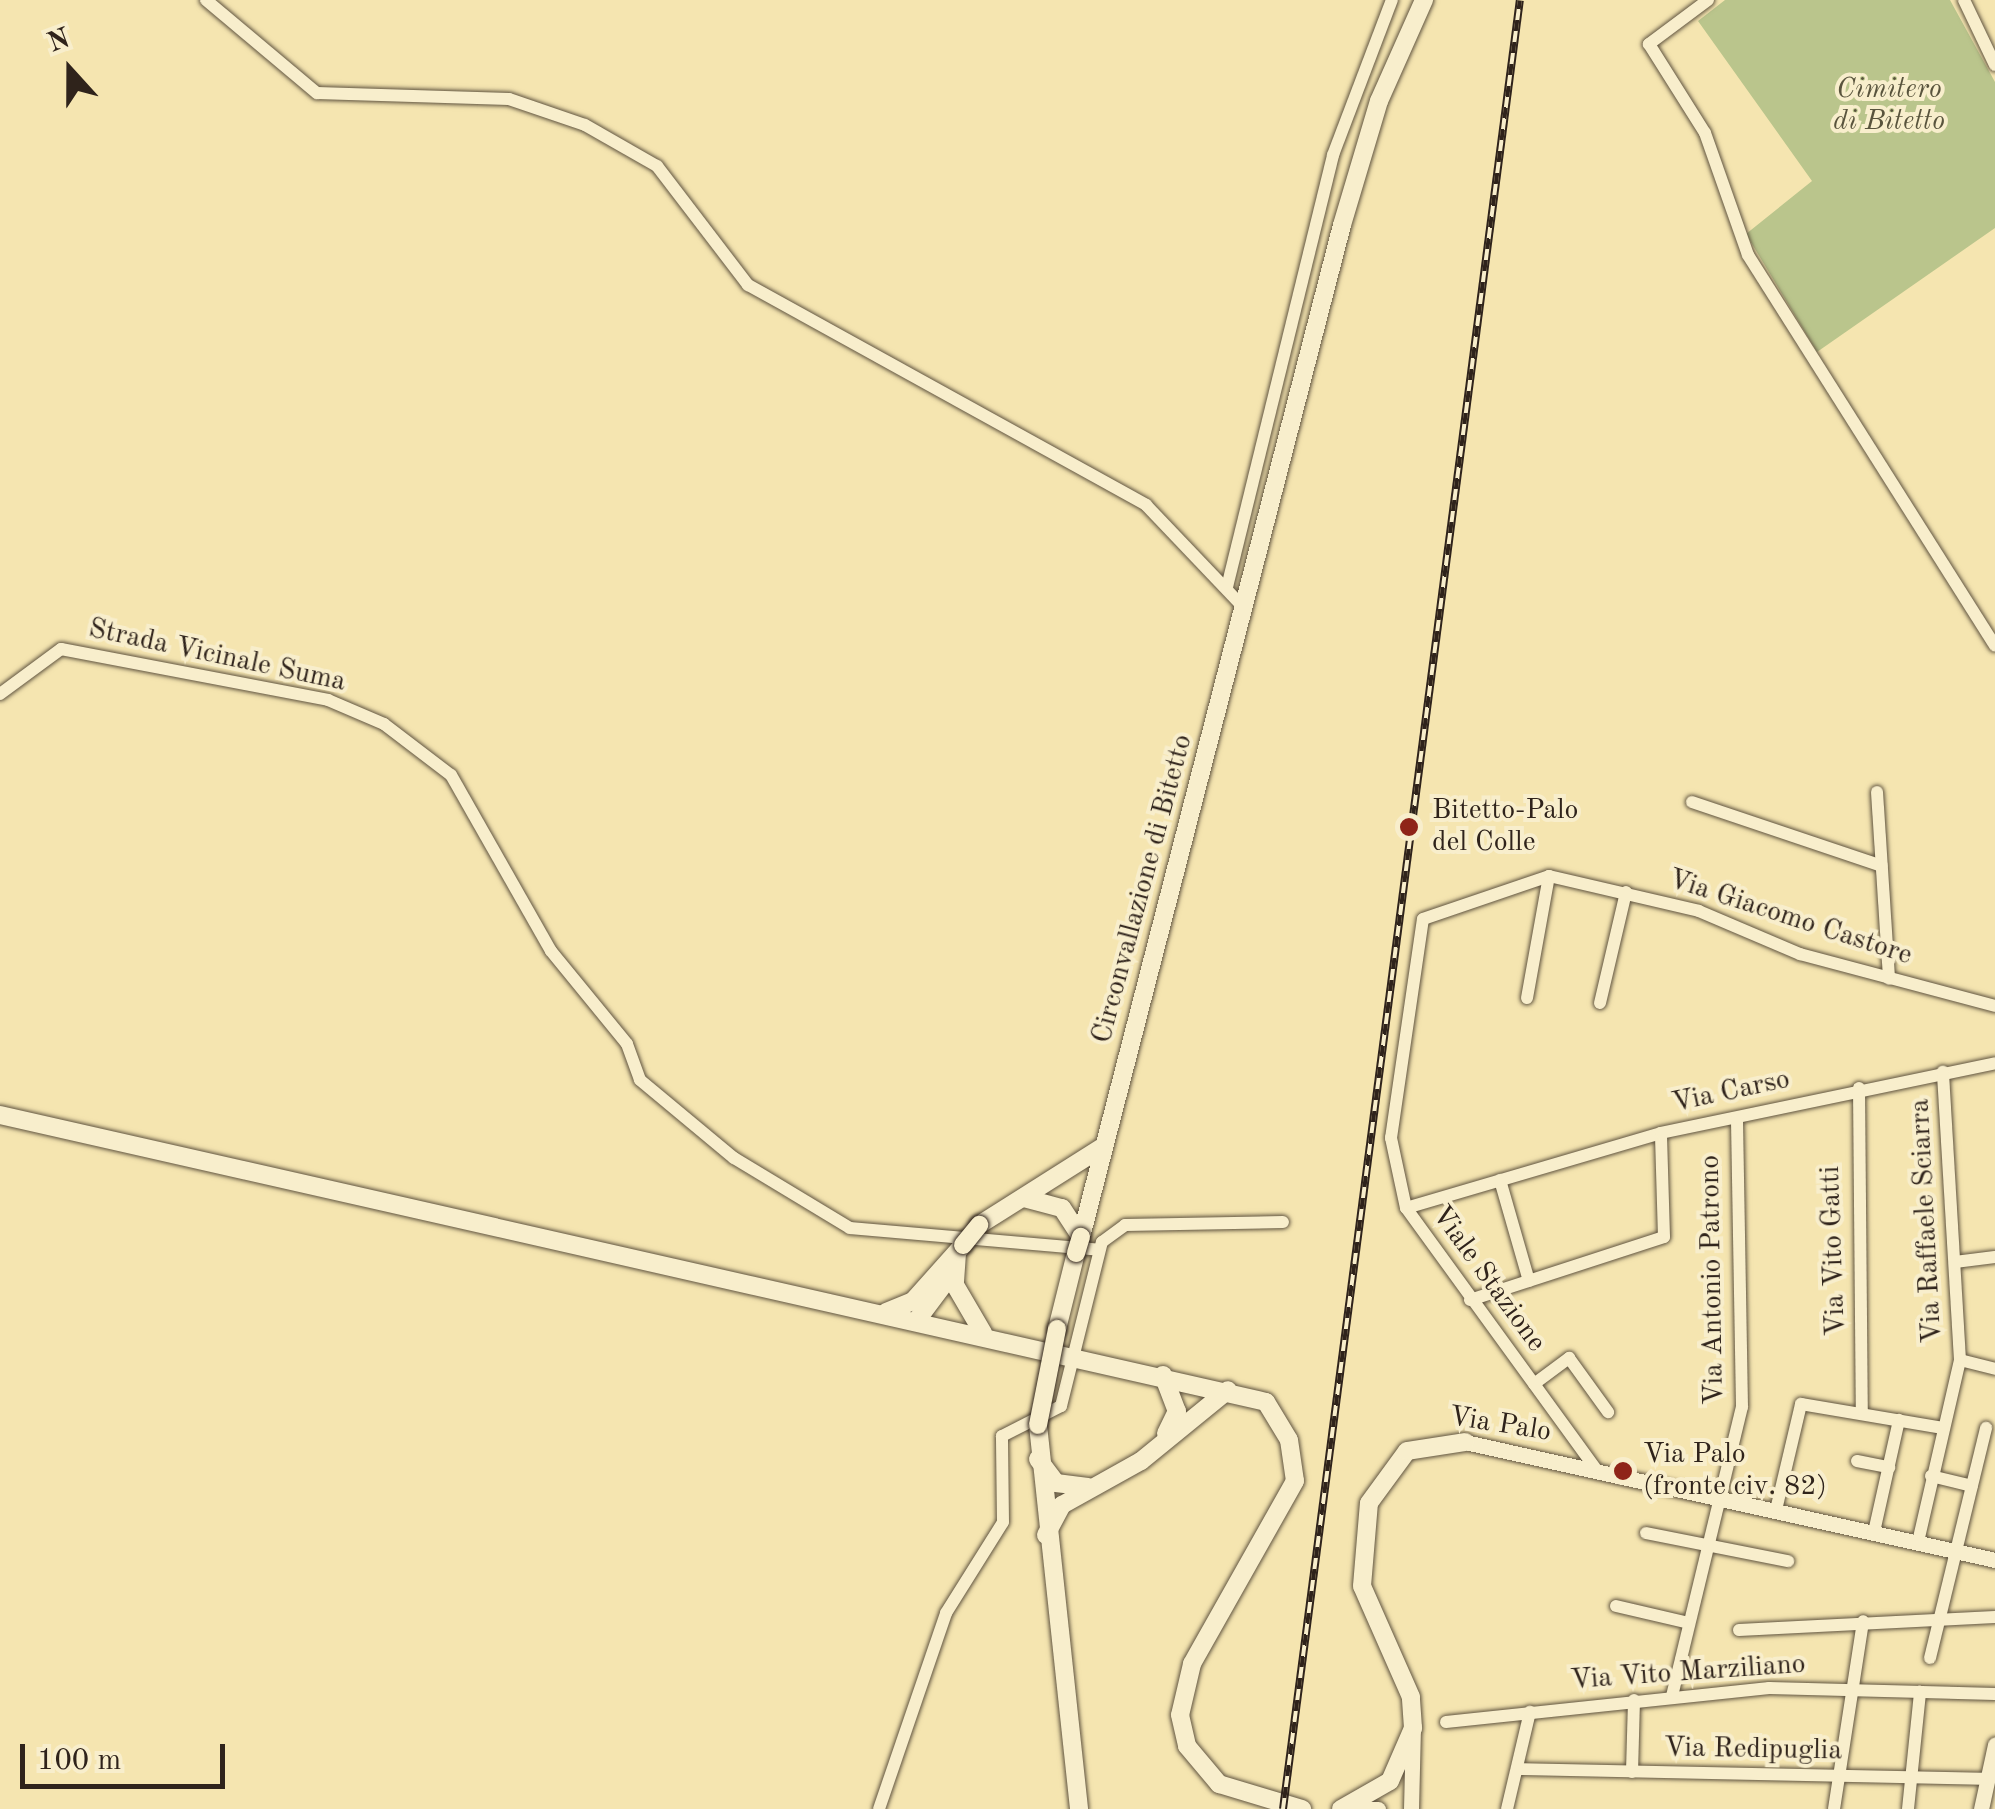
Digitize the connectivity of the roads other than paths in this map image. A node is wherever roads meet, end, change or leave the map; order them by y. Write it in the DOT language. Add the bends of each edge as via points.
graph roads {
  1 [pos="206,0"];
  2 [pos="1392,0"];
  3 [pos="1424,0"];
  4 [pos="1708,0"];
  5 [pos="1964,0"];
  6 [pos="1995,66"];
  7 [pos="1227,587"];
  8 [pos="1244,608"];
  9 [pos="1995,646"];
  10 [pos="0,694"];
  11 [pos="1877,792"];
  12 [pos="1692,802"];
  13 [pos="1882,866"];
  14 [pos="1549,876"];
  15 [pos="1626,892"];
  16 [pos="1889,979"];
  17 [pos="1528,998"];
  18 [pos="1600,1003"];
  19 [pos="1995,1006"];
  20 [pos="1995,1063"];
  21 [pos="1943,1072"];
  22 [pos="1860,1088"];
  23 [pos="0,1115"];
  24 [pos="1737,1120"];
  25 [pos="1661,1133"];
  26 [pos="1104,1144"];
  27 [pos="1500,1180"];
  28 [pos="1024,1198"];
  29 [pos="1406,1208"];
  30 [pos="1283,1222"];
  31 [pos="1078,1245"];
  32 [pos="960,1248"];
  33 [pos="1099,1250"];
  34 [pos="1995,1256"];
  35 [pos="1955,1262"];
  36 [pos="953,1272"];
  37 [pos="1529,1280"];
  38 [pos="1470,1300"];
  39 [pos="913,1301"];
  40 [pos="886,1312"];
  41 [pos="918,1320"];
  42 [pos="984,1333"];
  43 [pos="1074,1354"];
  44 [pos="1960,1360"];
  45 [pos="1995,1368"];
  46 [pos="1164,1375"];
  47 [pos="1202,1383"];
  48 [pos="1534,1384"];
  49 [pos="1228,1390"];
  50 [pos="1204,1404"];
  51 [pos="1178,1411"];
  52 [pos="1608,1412"];
  53 [pos="1862,1414"];
  54 [pos="1899,1420"];
  55 [pos="1943,1428"];
  56 [pos="1986,1428"];
  57 [pos="1465,1442"];
  58 [pos="1160,1445"];
  59 [pos="1037,1458"];
  60 [pos="1857,1460"];
  61 [pos="1889,1467"];
  62 [pos="1598,1472"];
  63 [pos="1932,1476"];
  64 [pos="1094,1486"];
  65 [pos="1972,1486"];
  66 [pos="1721,1498"];
  67 [pos="1776,1510"];
  68 [pos="1646,1532"];
  69 [pos="1874,1532"];
  70 [pos="1044,1540"];
  71 [pos="1918,1542"];
  72 [pos="1710,1544"];
  73 [pos="1956,1550"];
  74 [pos="1995,1559"];
  75 [pos="1788,1561"];
  76 [pos="1616,1606"];
  77 [pos="1940,1617"];
  78 [pos="1995,1618"];
  79 [pos="1863,1622"];
  80 [pos="1689,1623"];
  81 [pos="1739,1630"];
  82 [pos="1930,1658"];
  83 [pos="1848,1690"];
  84 [pos="1920,1692"];
  85 [pos="1995,1694"];
  86 [pos="1672,1696"];
  87 [pos="1634,1700"];
  88 [pos="1530,1712"];
  89 [pos="1446,1722"];
  90 [pos="1413,1728"];
  91 [pos="1995,1746"];
  92 [pos="1517,1769"];
  93 [pos="1632,1772"];
  94 [pos="1836,1776"];
  95 [pos="1912,1778"];
  96 [pos="1988,1779"];
  97 [pos="1353,1807"];
  98 [pos="879,1809"];
  99 [pos="1079,1809"];
  100 [pos="1302,1809"];
  101 [pos="1378,1809"];
  102 [pos="1411,1809"];
  103 [pos="1508,1809"];
  104 [pos="1834,1809"];
  105 [pos="1908,1809"];
  106 [pos="1981,1809"];
  1 -- 7 [label="street" via="317,93 509,98 585,125 672,180 748,285 1114,484"];
  2 -- 7 [label="street" via="1333,155"];
  3 -- 8 [label="main road, Circonvallazione di Bitetto" via="1363,150"];
  4 -- 9 [label="street" via="1649,44 1705,134 1748,255"];
  5 -- 6 [label="street"];
  7 -- 8 [label="street"];
  8 -- 26 [label="main road, Circonvallazione di Bitetto"];
  10 -- 33 [label="street, Strada Vicinale Suma" via="61,650 328,700 384,724 451,775 551,951 626,1044 640,1080 734,1158 850,1228"];
  11 -- 13 [label="street"];
  12 -- 13 [label="street"];
  13 -- 16 [label="street"];
  14 -- 15 [label="street, Via Giacomo Castore"];
  14 -- 17 [label="street"];
  14 -- 29 [label="street, Viale Stazione" via="1423,919 1391,1138"];
  15 -- 16 [label="street, Via Giacomo Castore"];
  15 -- 18 [label="street"];
  16 -- 19 [label="street, Via Giacomo Castore"];
  20 -- 21 [label="street, Via Carso"];
  21 -- 22 [label="street, Via Carso"];
  21 -- 35 [label="street, Via Raffaele Sciarra"];
  22 -- 24 [label="street, Via Carso"];
  22 -- 53 [label="street, Via Vito Gatti"];
  23 -- 40 [label="main road"];
  24 -- 25 [label="street, Via Carso"];
  24 -- 66 [label="street, Via Antonio Patrono" via="1744,1362"];
  25 -- 27 [label="street"];
  25 -- 37 [label="street, Via Carso" via="1664,1237"];
  26 -- 28 [label="main road"];
  26 -- 31 [label="main road, Circonvallazione di Bitetto"];
  27 -- 29 [label="street"];
  27 -- 37 [label="street"];
  28 -- 31 [label="main road" via="1062,1208"];
  28 -- 32 [label="main road, bridge" via="979,1225"];
  29 -- 38 [label="street, Viale Stazione"];
  30 -- 33 [label="street" via="1124,1225"];
  31 -- 59 [label="main road, Circonvallazione di Bitetto, bridge" via="1038,1424"];
  32 -- 36 [label="main road"];
  32 -- 39 [label="main road"];
  33 -- 43 [label="street"];
  34 -- 35 [label="street"];
  35 -- 44 [label="street, Via Raffaele Sciarra"];
  36 -- 41 [label="main road"];
  36 -- 42 [label="main road" via="960,1302"];
  37 -- 38 [label="street, Via Carso"];
  38 -- 48 [label="street, Viale Stazione"];
  39 -- 40 [label="main road"];
  39 -- 41 [label="main road"];
  40 -- 41 [label="main road"];
  41 -- 42 [label="main road"];
  42 -- 43 [label="main road"];
  43 -- 46 [label="main road"];
  43 -- 98 [label="street" via="1062,1406 1002,1436 1002,1522 946,1613"];
  44 -- 45 [label="street"];
  44 -- 55 [label="street, Via Raffaele Sciarra"];
  46 -- 47 [label="main road"];
  46 -- 51 [label="main road"];
  47 -- 49 [label="main road"];
  47 -- 50 [label="main road"];
  47 -- 51 [label="main road"];
  48 -- 52 [label="street" via="1569,1358"];
  48 -- 62 [label="street, Viale Stazione"];
  49 -- 50 [label="main road"];
  49 -- 100 [label="main road" via="1276,1414 1295,1481 1192,1664 1182,1731 1219,1784"];
  50 -- 58 [label="main road"];
  51 -- 58 [label="main road"];
  53 -- 54 [label="street"];
  53 -- 67 [label="street" via="1801,1404"];
  54 -- 55 [label="street"];
  54 -- 61 [label="street"];
  55 -- 63 [label="street, Via Raffaele Sciarra"];
  56 -- 65 [label="street"];
  57 -- 62 [label="street, Via Palo"];
  57 -- 90 [label="main road, Via Palo" via="1427,1442 1390,1464 1362,1528 1362,1586 1411,1696"];
  58 -- 64 [label="main road"];
  59 -- 64 [label="main road" via="1056,1483"];
  59 -- 70 [label="main road, Circonvallazione di Bitetto"];
  60 -- 61 [label="street"];
  61 -- 69 [label="street"];
  62 -- 66 [label="street, Via Palo"];
  63 -- 65 [label="street"];
  63 -- 71 [label="street, Via Raffaele Sciarra"];
  64 -- 70 [label="main road" via="1062,1506"];
  65 -- 73 [label="street"];
  66 -- 67 [label="street, Via Palo"];
  66 -- 72 [label="street, Via Antonio Patrono"];
  67 -- 69 [label="street, Via Palo"];
  68 -- 72 [label="street"];
  69 -- 71 [label="street, Via Palo"];
  70 -- 99 [label="main road, Circonvallazione di Bitetto"];
  71 -- 73 [label="street, Via Palo"];
  72 -- 75 [label="street"];
  72 -- 80 [label="street, Via Antonio Patrono"];
  73 -- 74 [label="street, Via Palo"];
  73 -- 77 [label="street"];
  76 -- 80 [label="street"];
  77 -- 78 [label="street"];
  77 -- 79 [label="street"];
  77 -- 82 [label="street"];
  79 -- 81 [label="street"];
  79 -- 83 [label="street"];
  80 -- 86 [label="street, Via Antonio Patrono"];
  83 -- 84 [label="street, Via Vito Marziliano"];
  83 -- 86 [label="street, Via Vito Marziliano"];
  83 -- 94 [label="street"];
  84 -- 85 [label="street, Via Vito Marziliano"];
  84 -- 95 [label="street"];
  86 -- 87 [label="street, Via Vito Marziliano"];
  87 -- 88 [label="street, Via Vito Marziliano"];
  87 -- 93 [label="street"];
  88 -- 89 [label="street, Via Vito Marziliano"];
  88 -- 92 [label="street"];
  90 -- 97 [label="main road" via="1399,1770"];
  90 -- 102 [label="street"];
  91 -- 96 [label="street"];
  92 -- 93 [label="street, Via Redipuglia"];
  92 -- 103 [label="street"];
  93 -- 94 [label="street, Via Redipuglia"];
  94 -- 95 [label="street, Via Redipuglia"];
  94 -- 104 [label="street"];
  95 -- 96 [label="street, Via Redipuglia"];
  95 -- 105 [label="street"];
  96 -- 106 [label="street"];
  97 -- 101 [label="street"];
}
